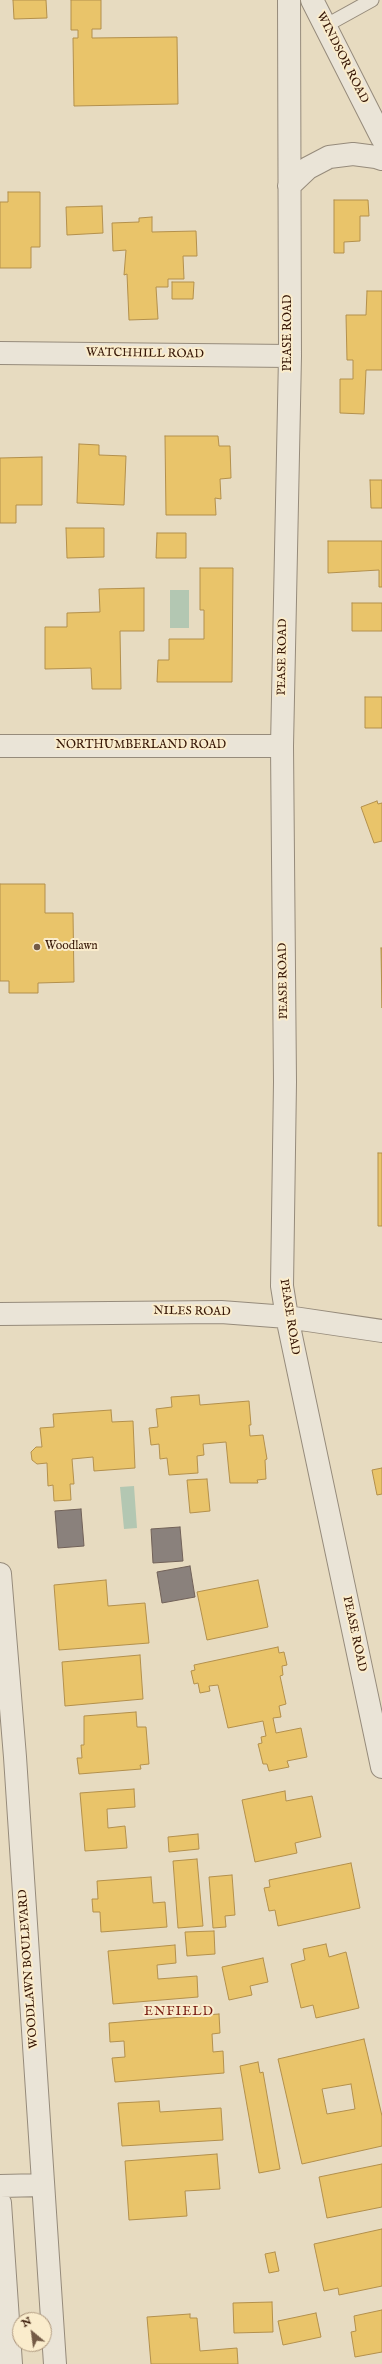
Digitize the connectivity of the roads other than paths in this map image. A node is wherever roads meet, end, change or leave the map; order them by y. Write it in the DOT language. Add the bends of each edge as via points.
graph roads {
  1 [pos="289,0"];
  2 [pos="312,0"];
  3 [pos="372,0"];
  4 [pos="325,26"];
  5 [pos="382,138"];
  6 [pos="382,160"];
  7 [pos="289,186"];
  8 [pos="0,353"];
  9 [pos="290,356"];
  10 [pos="0,746"];
  11 [pos="282,746"];
  12 [pos="0,1314"];
  13 [pos="287,1317"];
  14 [pos="382,1331"];
  15 [pos="0,1574"];
  16 [pos="8,1757"];
  17 [pos="382,1767"];
  18 [pos="43,2185"];
  19 [pos="0,2186"];
  20 [pos="0,2203"];
  21 [pos="11,2364"];
  22 [pos="55,2364"];
  1 -- 7 [label="street, PEASE ROAD"];
  2 -- 4 [label="street, WINDSOR ROAD"];
  3 -- 4 [label="lane"];
  4 -- 5 [label="street, WINDSOR ROAD"];
  6 -- 7 [label="street" via="353,154 329,157 308,168"];
  7 -- 9 [label="street, PEASE ROAD"];
  8 -- 9 [label="street, WATCHHILL ROAD"];
  9 -- 11 [label="street, PEASE ROAD"];
  10 -- 11 [label="street, NORTHUMBERLAND ROAD"];
  11 -- 13 [label="street, PEASE ROAD" via="285,1082 282,1286"];
  12 -- 13 [label="street, NILES ROAD" via="164,1311"];
  13 -- 14 [label="street, NILES ROAD"];
  13 -- 17 [label="street, PEASE ROAD"];
  15 -- 16 [label="street, WOODLAWN BOULEVARD"];
  16 -- 18 [label="street, WOODLAWN BOULEVARD"];
  18 -- 19 [label="street"];
  18 -- 22 [label="street, WOODLAWN BOULEVARD"];
  20 -- 21 [label="street"];
}
